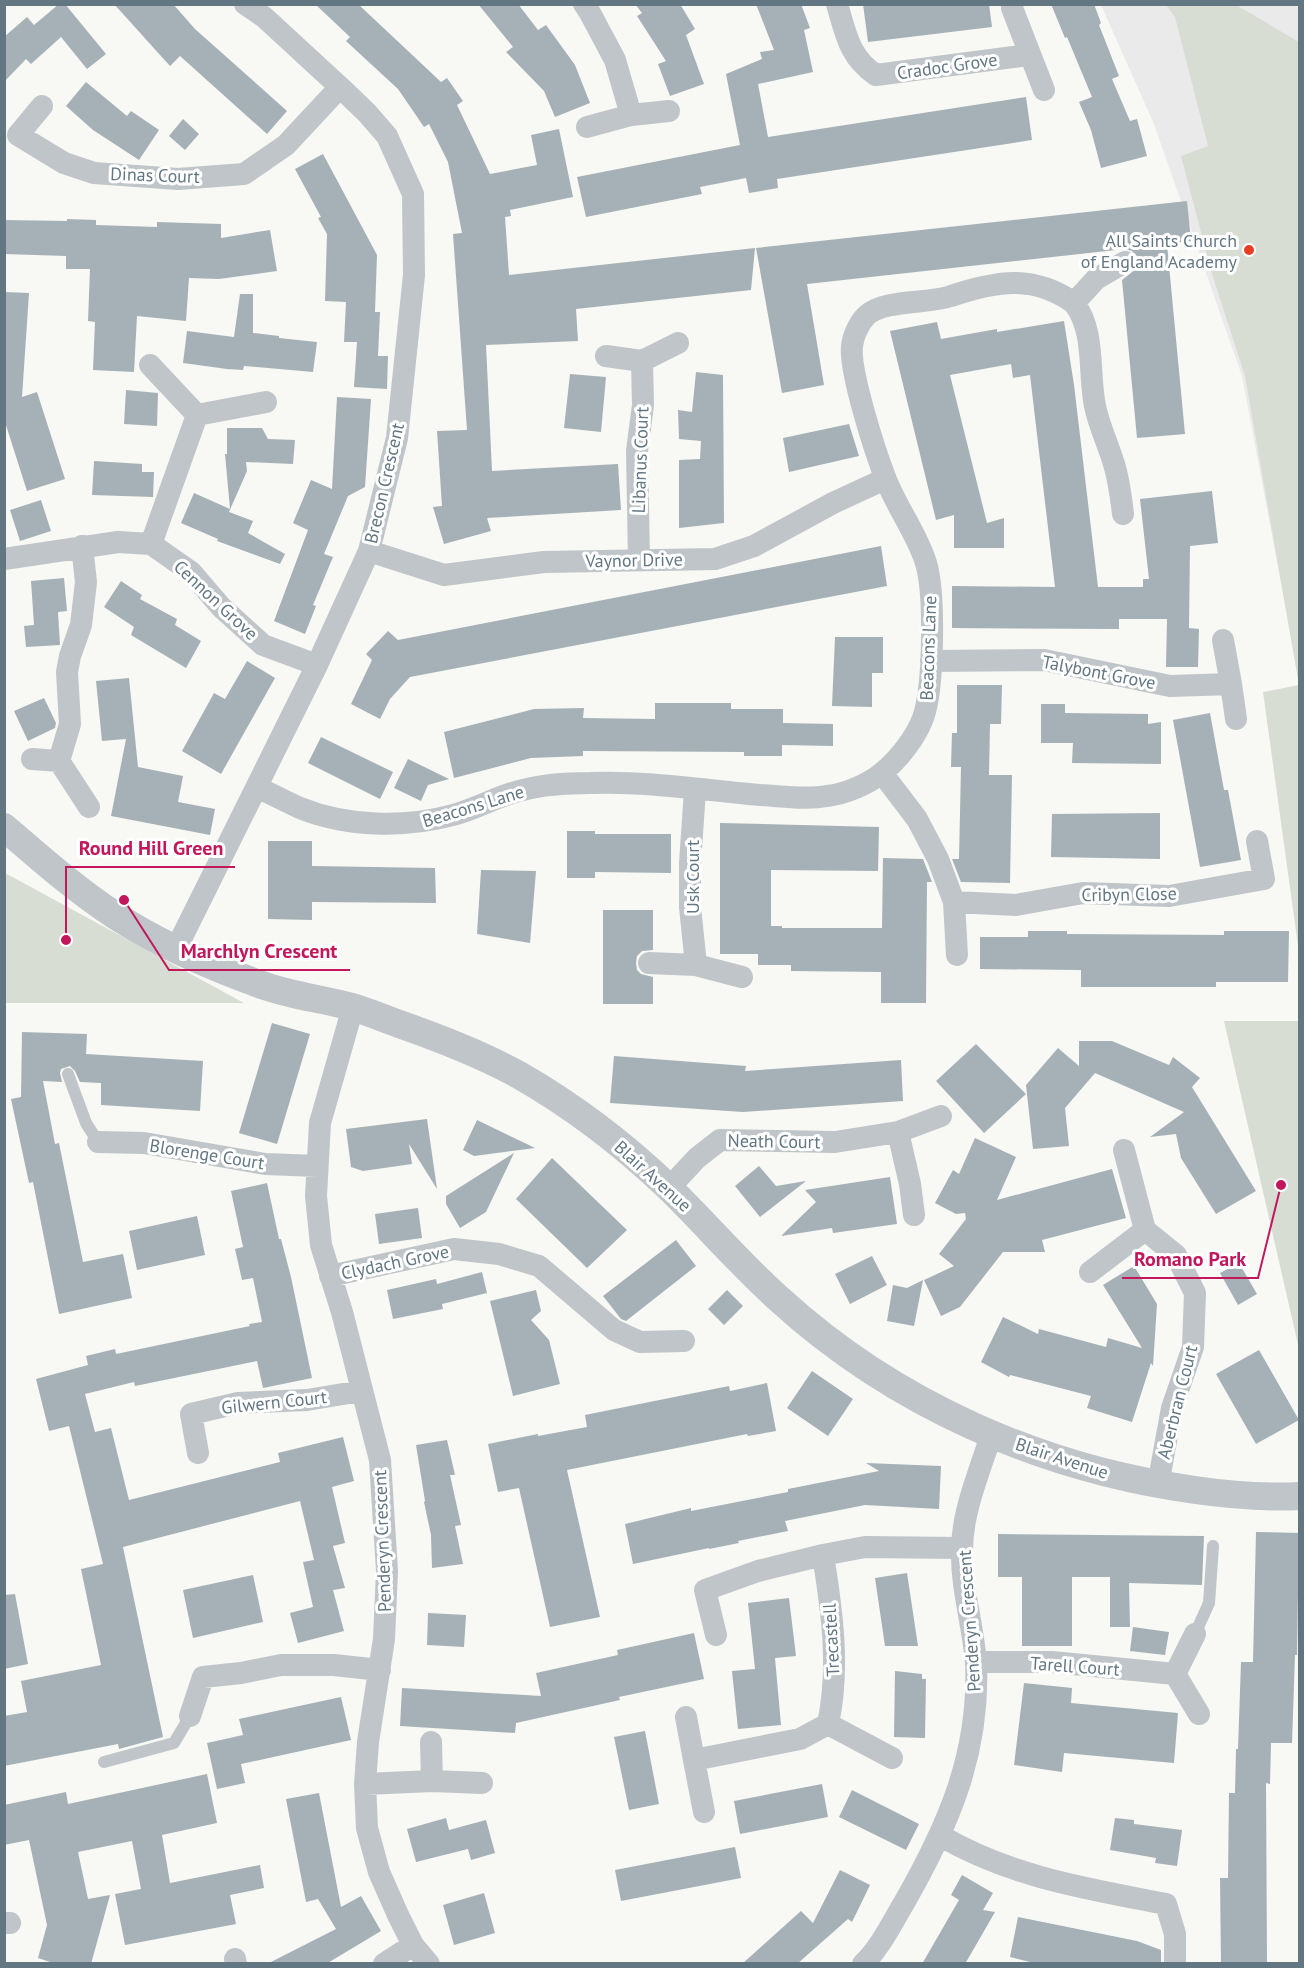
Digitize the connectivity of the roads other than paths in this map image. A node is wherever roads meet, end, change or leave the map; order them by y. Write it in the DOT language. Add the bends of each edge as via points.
graph roads {
  1 [pos="246,4"];
  2 [pos="584,4"];
  3 [pos="837,4"];
  4 [pos="1012,8"];
  5 [pos="270,11"];
  6 [pos="1029,55"];
  7 [pos="340,87"];
  8 [pos="1044,90"];
  9 [pos="42,106"];
  10 [pos="669,111"];
  11 [pos="631,115"];
  12 [pos="586,127"];
  13 [pos="11,143"];
  14 [pos="1125,262"];
  15 [pos="1074,303"];
  16 [pos="678,343"];
  17 [pos="606,356"];
  18 [pos="642,360"];
  19 [pos="150,365"];
  20 [pos="266,402"];
  21 [pos="197,415"];
  22 [pos="885,479"];
  23 [pos="1123,514"];
  24 [pos="151,544"];
  25 [pos="82,546"];
  26 [pos="369,551"];
  27 [pos="4,559"];
  28 [pos="639,560"];
  29 [pos="1222,640"];
  30 [pos="931,660"];
  31 [pos="318,665"];
  32 [pos="1231,684"];
  33 [pos="1236,719"];
  34 [pos="32,759"];
  35 [pos="59,761"];
  36 [pos="882,773"];
  37 [pos="257,787"];
  38 [pos="695,790"];
  39 [pos="89,807"];
  40 [pos="5,827"];
  41 [pos="1257,841"];
  42 [pos="954,902"];
  43 [pos="176,949"];
  44 [pos="957,955"];
  45 [pos="650,963"];
  46 [pos="696,965"];
  47 [pos="742,977"];
  48 [pos="353,1007"];
  49 [pos="68,1074"];
  50 [pos="940,1116"];
  51 [pos="898,1132"];
  52 [pos="98,1142"];
  53 [pos="1124,1150"];
  54 [pos="317,1166"];
  55 [pos="669,1188"];
  56 [pos="914,1215"];
  57 [pos="1145,1230"];
  58 [pos="1090,1272"];
  59 [pos="330,1276"];
  60 [pos="684,1341"];
  61 [pos="361,1391"];
  62 [pos="991,1435"];
  63 [pos="198,1453"];
  64 [pos="1158,1485"];
  65 [pos="1299,1496"];
  66 [pos="1214,1546"];
  67 [pos="962,1548"];
  68 [pos="823,1556"];
  69 [pos="1195,1634"];
  70 [pos="716,1635"];
  71 [pos="975,1662"];
  72 [pos="380,1670"];
  73 [pos="1175,1674"];
  74 [pos="1199,1714"];
  75 [pos="190,1716"];
  76 [pos="686,1718"];
  77 [pos="828,1724"];
  78 [pos="431,1742"];
  79 [pos="892,1758"];
  80 [pos="694,1760"];
  81 [pos="104,1762"];
  82 [pos="432,1781"];
  83 [pos="482,1783"];
  84 [pos="365,1784"];
  85 [pos="704,1812"];
  86 [pos="940,1836"];
  87 [pos="413,1945"];
  88 [pos="384,1964"];
  89 [pos="429,1964"];
  90 [pos="863,1964"];
  91 [pos="1175,1964"];
  1 -- 5 [label="street, Brecon Crescent"];
  2 -- 11 [label="street" via="615,60"];
  3 -- 6 [label="street, Cradoc Grove" via="852,51 876,75"];
  4 -- 6 [label="street"];
  5 -- 7 [label="street, Brecon Crescent"];
  6 -- 8 [label="street"];
  7 -- 13 [label="street, Dinas Court" via="286,145 244,174 178,179 94,173"];
  7 -- 26 [label="street, Brecon Crescent" via="387,136 413,194 414,275 397,438"];
  9 -- 13 [label="street, Dinas Court"];
  10 -- 11 [label="street"];
  11 -- 12 [label="street"];
  14 -- 15 [label="street" via="1096,279"];
  15 -- 22 [label="street, Beacons Lane" via="1034,285 1008,282 868,313 858,326 852,346 853,364"];
  15 -- 23 [label="street" via="1082,313 1087,333 1094,403 1118,478"];
  16 -- 18 [label="street"];
  17 -- 18 [label="street"];
  18 -- 28 [label="street, Libanus Court" via="643,405 637,451"];
  19 -- 21 [label="street"];
  20 -- 21 [label="street"];
  21 -- 24 [label="street"];
  22 -- 28 [label="street, Vaynor Drive" via="754,546 715,559"];
  22 -- 30 [label="street, Beacons Lane" via="926,562"];
  24 -- 25 [label="street"];
  24 -- 31 [label="street, Cennon Grove" via="191,572 221,608 263,645"];
  25 -- 27 [label="street"];
  25 -- 35 [label="street" via="86,582 81,625 67,672 70,724"];
  26 -- 28 [label="street, Vaynor Drive" via="444,575 544,562"];
  26 -- 31 [label="street, Brecon Crescent"];
  29 -- 32 [label="street"];
  30 -- 32 [label="street, Talybont Grove" via="1044,660 1170,686"];
  30 -- 36 [label="street, Beacons Lane" via="923,719 907,746"];
  31 -- 37 [label="street, Brecon Crescent"];
  32 -- 33 [label="street"];
  34 -- 35 [label="street"];
  35 -- 39 [label="street"];
  36 -- 38 [label="street, Beacons Lane" via="828,796"];
  36 -- 42 [label="street" via="916,819 938,859"];
  37 -- 38 [label="street, Beacons Lane" via="302,809 348,821 417,823 456,814 521,790 560,783 626,782"];
  37 -- 43 [label="street, Brecon Crescent"];
  38 -- 46 [label="street, Usk Court" via="690,907"];
  40 -- 43 [label="street, Blair Avenue" via="117,916"];
  41 -- 42 [label="street, Cribyn Close" via="1264,879 1169,896 1083,893 1016,904"];
  42 -- 44 [label="street"];
  43 -- 48 [label="street, Blair Avenue" via="266,987"];
  45 -- 46 [label="street"];
  46 -- 47 [label="street"];
  48 -- 54 [label="street, Penderyn Crescent" via="320,1123"];
  48 -- 55 [label="street, Blair Avenue" via="457,1044 517,1074 574,1109"];
  49 -- 52 [label="lane" via="86,1123"];
  50 -- 51 [label="street, Neath Court"];
  51 -- 55 [label="street, Neath Court" via="835,1142 720,1140"];
  51 -- 56 [label="street"];
  52 -- 54 [label="street, Blorenge Court" via="144,1143 265,1164"];
  53 -- 57 [label="street"];
  54 -- 59 [label="street, Penderyn Crescent" via="321,1245"];
  55 -- 62 [label="street, Blair Avenue" via="778,1299 816,1330 877,1375 936,1410"];
  57 -- 58 [label="street"];
  57 -- 64 [label="street, Aberbran Court" via="1176,1255 1195,1293 1193,1347 1172,1408"];
  59 -- 60 [label="street, Clydach Grove" via="454,1249 499,1254 539,1266 614,1330 640,1342"];
  59 -- 61 [label="street, Penderyn Crescent"];
  61 -- 63 [label="street, Gilwern Court" via="307,1400 238,1403 191,1414"];
  61 -- 72 [label="street, Penderyn Crescent" via="380,1460 384,1512 387,1572"];
  62 -- 64 [label="street, Blair Avenue" via="1097,1472"];
  62 -- 67 [label="street, Penderyn Crescent" via="967,1515"];
  64 -- 65 [label="street, Blair Avenue" via="1270,1498"];
  66 -- 69 [label="lane" via="1209,1604"];
  67 -- 68 [label="street" via="865,1547"];
  67 -- 71 [label="street, Penderyn Crescent"];
  68 -- 70 [label="street" via="705,1590"];
  68 -- 77 [label="street, Trecastell" via="834,1641 833,1700"];
  69 -- 73 [label="street"];
  71 -- 73 [label="street, Tarell Court" via="1052,1662"];
  71 -- 86 [label="street, Penderyn Crescent" via="975,1706 966,1766"];
  72 -- 75 [label="street" via="281,1665 203,1677"];
  72 -- 84 [label="street, Penderyn Crescent"];
  73 -- 74 [label="street"];
  75 -- 81 [label="lane" via="174,1743"];
  76 -- 80 [label="street"];
  77 -- 79 [label="street"];
  77 -- 80 [label="street" via="800,1738"];
  78 -- 82 [label="street"];
  80 -- 85 [label="street"];
  82 -- 83 [label="street"];
  82 -- 84 [label="street"];
  84 -- 87 [label="street, Penderyn Crescent" via="367,1828 379,1872"];
  86 -- 90 [label="street, Penderyn Crescent" via="890,1927"];
  86 -- 91 [label="street" via="968,1852 1020,1872 1166,1904 1175,1934"];
  87 -- 88 [label="street"];
  87 -- 89 [label="street, Penderyn Crescent"];
}
